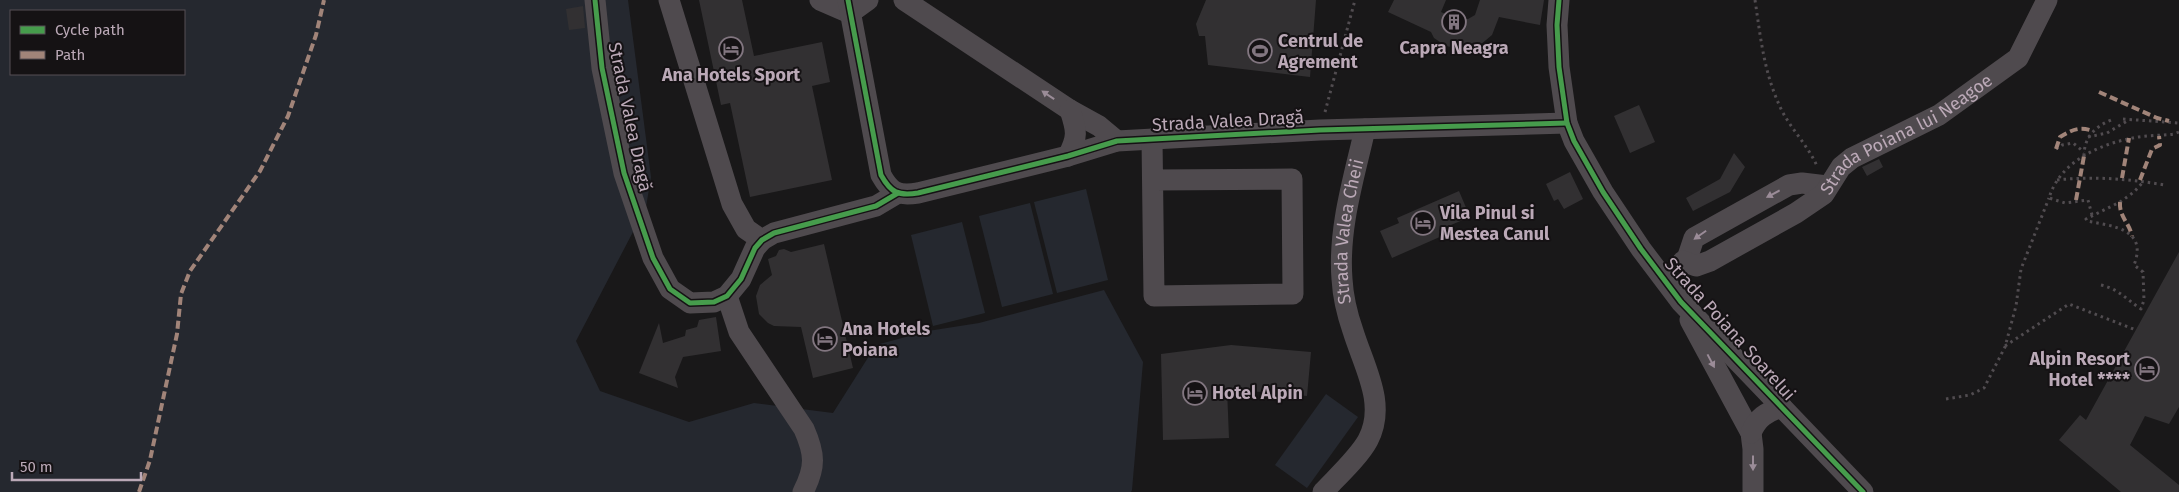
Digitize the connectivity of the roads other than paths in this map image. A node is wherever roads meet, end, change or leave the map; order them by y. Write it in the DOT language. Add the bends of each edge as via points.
graph roads {
  1 [pos="595,0"];
  2 [pos="669,0"];
  3 [pos="820,0"];
  4 [pos="868,0"];
  5 [pos="904,0"];
  6 [pos="1560,0"];
  7 [pos="2047,0"];
  8 [pos="849,7"];
  9 [pos="1070,110"];
  10 [pos="1567,123"];
  11 [pos="1365,129"];
  12 [pos="1152,139"];
  13 [pos="1117,141"];
  14 [pos="1068,156"];
  15 [pos="1153,180"];
  16 [pos="1823,186"];
  17 [pos="898,193"];
  18 [pos="762,240"];
  19 [pos="1685,260"];
  20 [pos="1659,274"];
  21 [pos="727,296"];
  22 [pos="1681,302"];
  23 [pos="1782,407"];
  24 [pos="1751,433"];
  25 [pos="802,492"];
  26 [pos="1323,492"];
  27 [pos="1753,492"];
  28 [pos="1864,492"];
  1 -- 21 [label="street, Strada Valea Dragă" via="602,68 624,173 653,258 670,289 690,303 714,302"];
  2 -- 18 [label="street" via="732,204 746,230"];
  3 -- 8 [label="street"];
  4 -- 8 [label="street"];
  9 -- 5 [label="street, one-way"];
  6 -- 10 [label="street, Strada Poiana Soarelui" via="1558,67"];
  7 -- 16 [label="street, Strada Poiana lui Neagoe" via="2018,58 1939,115 1852,158"];
  8 -- 17 [label="street" via="881,175"];
  9 -- 13 [label="street" via="1099,126"];
  9 -- 14 [label="street" via="1076,131"];
  10 -- 11 [label="street, Strada Valea Dragă"];
  10 -- 20 [label="street, Strada Poiana Soarelui" via="1591,172"];
  11 -- 12 [label="street, Strada Valea Dragă"];
  11 -- 26 [label="street, Strada Valea Cheii" via="1341,249 1344,303 1374,391 1375,425 1367,442"];
  12 -- 13 [label="street, Strada Valea Dragă"];
  12 -- 15 [label="street"];
  13 -- 14 [label="street, Strada Valea Dragă"];
  14 -- 17 [label="street, Strada Valea Dragă" via="918,192"];
  15 -- 15 [label="street" via="1154,296 1293,294 1292,179"];
  16 -- 19 [label="street, one-way" via="1789,185 1694,238"];
  16 -- 19 [label="street, Strada Poiana lui Neagoe" via="1824,194 1796,213 1710,261 1696,266"];
  17 -- 18 [label="street, Strada Valea Dragă" via="876,206 774,233"];
  18 -- 21 [label="street"];
  19 -- 20 [label="street, Strada Poiana lui Neagoe"];
  20 -- 22 [label="street, Strada Poiana Soarelui"];
  21 -- 25 [label="street" via="739,332 811,444 814,461 809,481"];
  22 -- 23 [label="street, Strada Poiana Soarelui"];
  22 -- 24 [label="street, one-way"];
  23 -- 24 [label="street" via="1761,417"];
  23 -- 28 [label="street, Strada Poiana Soarelui"];
  24 -- 27 [label="street, one-way"];
}
